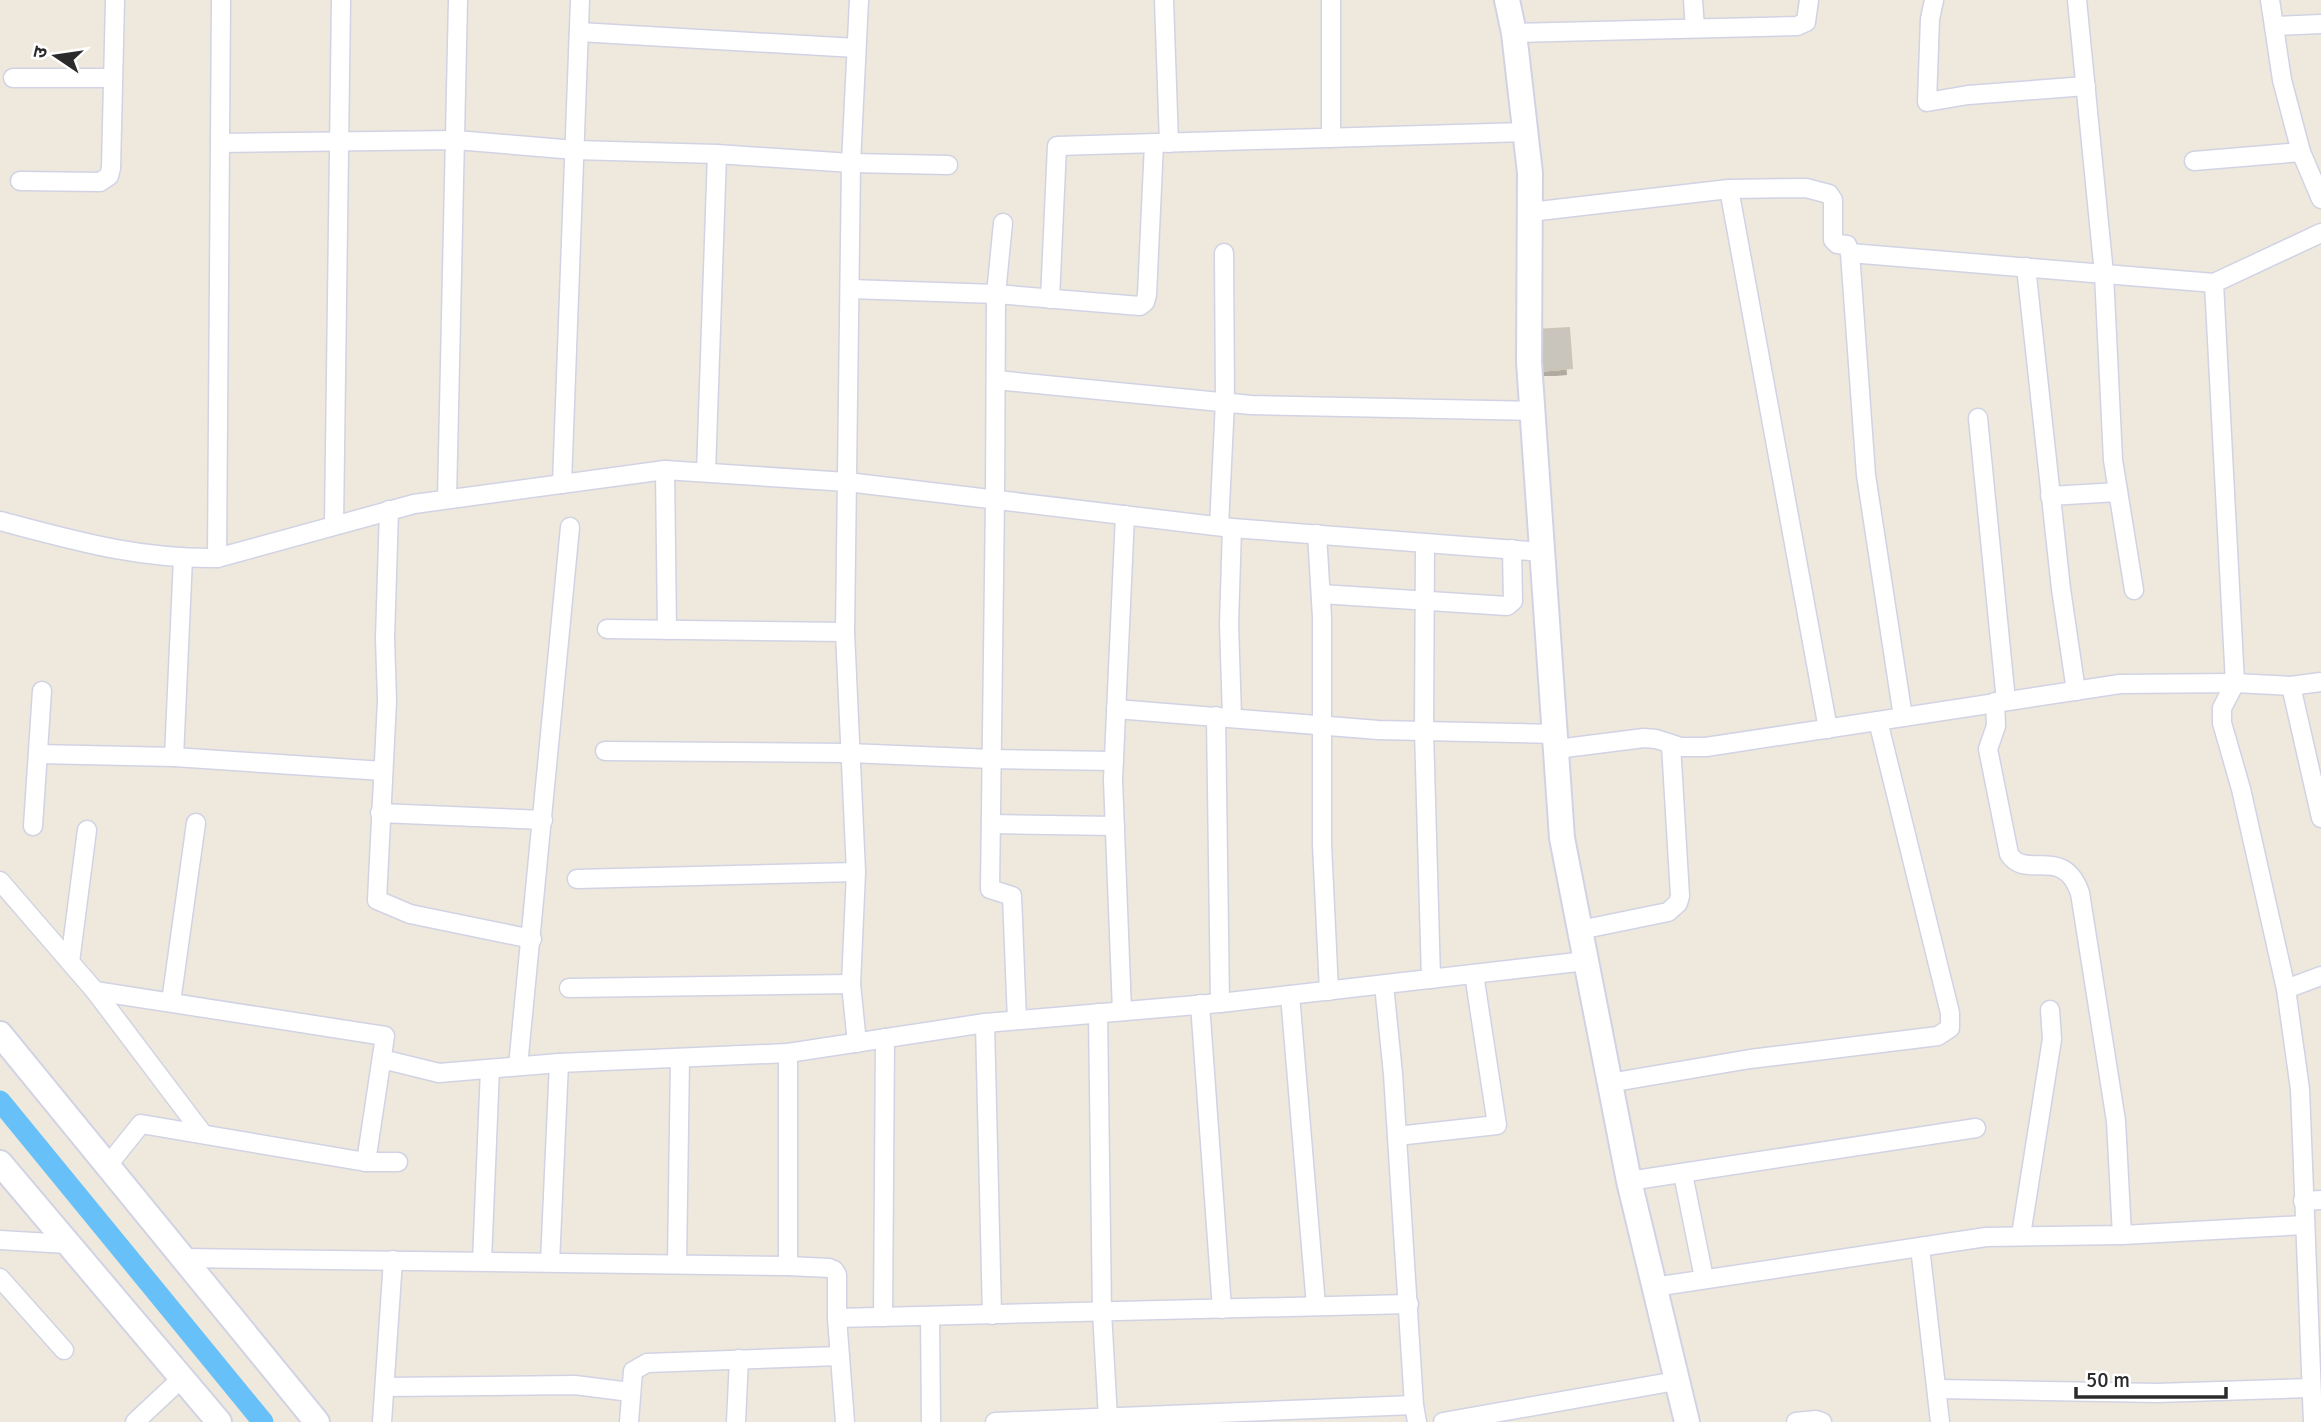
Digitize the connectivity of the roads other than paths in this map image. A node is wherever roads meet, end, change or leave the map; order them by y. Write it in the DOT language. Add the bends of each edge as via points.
graph roads {
  1 [pos="115,0"];
  2 [pos="221,0"];
  3 [pos="341,0"];
  4 [pos="458,0"];
  5 [pos="580,0"];
  6 [pos="859,0"];
  7 [pos="1164,0"];
  8 [pos="1331,0"];
  9 [pos="1507,0"];
  10 [pos="1693,0"];
  11 [pos="1809,0"];
  12 [pos="1934,0"];
  13 [pos="2077,0"];
  14 [pos="2270,0"];
  15 [pos="2321,24"];
  16 [pos="2274,26"];
  17 [pos="1695,28"];
  18 [pos="579,32"];
  19 [pos="1514,33"];
  20 [pos="856,48"];
  21 [pos="13,78"];
  22 [pos="112,78"];
  23 [pos="2086,86"];
  24 [pos="1525,132"];
  25 [pos="1331,138"];
  26 [pos="456,140"];
  27 [pos="340,142"];
  28 [pos="220,143"];
  29 [pos="1161,143"];
  30 [pos="575,150"];
  31 [pos="2301,152"];
  32 [pos="717,154"];
  33 [pos="2194,161"];
  34 [pos="851,163"];
  35 [pos="948,165"];
  36 [pos="20,181"];
  37 [pos="1729,189"];
  38 [pos="2321,200"];
  39 [pos="1530,212"];
  40 [pos="1003,223"];
  41 [pos="2321,233"];
  42 [pos="1224,253"];
  43 [pos="1850,253"];
  44 [pos="2026,267"];
  45 [pos="2105,274"];
  46 [pos="2214,283"];
  47 [pos="849,289"];
  48 [pos="996,294"];
  49 [pos="1050,299"];
  50 [pos="996,380"];
  51 [pos="1225,402"];
  52 [pos="1533,411"];
  53 [pos="1978,418"];
  54 [pos="664,470"];
  55 [pos="706,472"];
  56 [pos="847,482"];
  57 [pos="562,484"];
  58 [pos="2119,492"];
  59 [pos="2050,496"];
  60 [pos="995,498"];
  61 [pos="447,499"];
  62 [pos="389,510"];
  63 [pos="1125,515"];
  64 [pos="0,521"];
  65 [pos="334,525"];
  66 [pos="570,527"];
  67 [pos="1225,527"];
  68 [pos="1317,534"];
  69 [pos="1424,542"];
  70 [pos="1512,549"];
  71 [pos="1544,552"];
  72 [pos="183,558"];
  73 [pos="217,558"];
  74 [pos="2134,590"];
  75 [pos="1321,594"];
  76 [pos="1424,602"];
  77 [pos="607,629"];
  78 [pos="667,630"];
  79 [pos="845,632"];
  80 [pos="2235,682"];
  81 [pos="2321,682"];
  82 [pos="2291,686"];
  83 [pos="42,691"];
  84 [pos="2076,691"];
  85 [pos="2001,701"];
  86 [pos="1116,709"];
  87 [pos="1224,717"];
  88 [pos="1903,717"];
  89 [pos="1878,721"];
  90 [pos="1322,725"];
  91 [pos="1828,729"];
  92 [pos="1424,731"];
  93 [pos="1556,741"];
  94 [pos="1671,745"];
  95 [pos="605,751"];
  96 [pos="849,753"];
  97 [pos="38,754"];
  98 [pos="174,757"];
  99 [pos="992,759"];
  100 [pos="1114,761"];
  101 [pos="383,771"];
  102 [pos="380,813"];
  103 [pos="2321,818"];
  104 [pos="543,820"];
  105 [pos="196,823"];
  106 [pos="991,824"];
  107 [pos="33,826"];
  108 [pos="1115,826"];
  109 [pos="87,830"];
  110 [pos="856,872"];
  111 [pos="577,879"];
  112 [pos="0,881"];
  113 [pos="1580,930"];
  114 [pos="532,939"];
  115 [pos="1586,961"];
  116 [pos="70,962"];
  117 [pos="1474,974"];
  118 [pos="2321,976"];
  119 [pos="1431,979"];
  120 [pos="851,984"];
  121 [pos="1384,985"];
  122 [pos="569,988"];
  123 [pos="2286,989"];
  124 [pos="95,991"];
  125 [pos="1329,991"];
  126 [pos="1290,995"];
  127 [pos="171,1002"];
  128 [pos="1220,1003"];
  129 [pos="1200,1004"];
  130 [pos="2050,1010"];
  131 [pos="1122,1011"];
  132 [pos="1098,1013"];
  133 [pos="1017,1020"];
  134 [pos="985,1023"];
  135 [pos="0,1034"];
  136 [pos="885,1038"];
  137 [pos="857,1043"];
  138 [pos="788,1053"];
  139 [pos="680,1058"];
  140 [pos="382,1059"];
  141 [pos="559,1063"];
  142 [pos="518,1066"];
  143 [pos="490,1069"];
  144 [pos="1609,1083"];
  145 [pos="1976,1128"];
  146 [pos="203,1134"];
  147 [pos="1397,1136"];
  148 [pos="366,1161"];
  149 [pos="398,1162"];
  150 [pos="0,1163"];
  151 [pos="108,1165"];
  152 [pos="1682,1174"];
  153 [pos="1629,1181"];
  154 [pos="2312,1200"];
  155 [pos="2304,1225"];
  156 [pos="2021,1235"];
  157 [pos="2122,1236"];
  158 [pos="0,1240"];
  159 [pos="66,1244"];
  160 [pos="1920,1247"];
  161 [pos="184,1258"];
  162 [pos="393,1260"];
  163 [pos="482,1261"];
  164 [pos="550,1262"];
  165 [pos="677,1264"];
  166 [pos="788,1266"];
  167 [pos="0,1278"];
  168 [pos="1704,1278"];
  169 [pos="1654,1287"];
  170 [pos="1409,1304"];
  171 [pos="1316,1307"];
  172 [pos="1222,1309"];
  173 [pos="1102,1312"];
  174 [pos="992,1315"];
  175 [pos="929,1316"];
  176 [pos="883,1317"];
  177 [pos="837,1318"];
  178 [pos="2315,1322"];
  179 [pos="64,1350"];
  180 [pos="841,1356"];
  181 [pos="738,1359"];
  182 [pos="181,1378"];
  183 [pos="1676,1381"];
  184 [pos="385,1387"];
  185 [pos="2310,1388"];
  186 [pos="1937,1389"];
  187 [pos="630,1392"];
  188 [pos="1416,1414"];
  189 [pos="1252,1417"];
  190 [pos="1108,1418"];
  191 [pos="143,1419"];
  192 [pos="1152,1419"];
  193 [pos="1050,1421"];
  194 [pos="219,1422"];
  195 [pos="317,1422"];
  196 [pos="382,1422"];
  197 [pos="629,1422"];
  198 [pos="736,1422"];
  199 [pos="845,1422"];
  200 [pos="931,1422"];
  201 [pos="995,1422"];
  202 [pos="1443,1422"];
  203 [pos="1687,1422"];
  204 [pos="1796,1422"];
  205 [pos="1822,1422"];
  206 [pos="1940,1422"];
  207 [pos="2313,1422"];
  1 -- 22 [label="street"];
  2 -- 28 [label="street"];
  3 -- 27 [label="street"];
  4 -- 26 [label="street"];
  5 -- 18 [label="street"];
  6 -- 20 [label="street"];
  7 -- 29 [label="street"];
  8 -- 25 [label="street"];
  9 -- 19 [label="street"];
  10 -- 17 [label="street"];
  11 -- 17 [label="street" via="1809,16 1803,25"];
  12 -- 23 [label="street" via="1927,102"];
  13 -- 23 [label="street"];
  14 -- 16 [label="street"];
  15 -- 16 [label="street"];
  16 -- 31 [label="street" via="2280,73"];
  17 -- 19 [label="street"];
  18 -- 20 [label="street"];
  18 -- 30 [label="street"];
  19 -- 24 [label="street"];
  20 -- 34 [label="street"];
  21 -- 22 [label="street"];
  22 -- 36 [label="street" via="109,176 100,182"];
  23 -- 45 [label="street"];
  24 -- 25 [label="street"];
  24 -- 39 [label="street"];
  25 -- 29 [label="street"];
  26 -- 27 [label="street"];
  26 -- 30 [label="street"];
  26 -- 61 [label="street"];
  27 -- 28 [label="street"];
  27 -- 65 [label="street"];
  28 -- 73 [label="street"];
  29 -- 49 [label="street" via="1144,302 1132,307"];
  29 -- 49 [label="street" via="1057,146"];
  30 -- 32 [label="street"];
  30 -- 57 [label="street"];
  31 -- 33 [label="street"];
  31 -- 38 [label="street"];
  32 -- 34 [label="street"];
  32 -- 55 [label="street"];
  34 -- 35 [label="street"];
  34 -- 47 [label="street"];
  37 -- 39 [label="street"];
  37 -- 43 [label="street" via="1806,188 1829,194 1833,240 1847,246"];
  37 -- 91 [label="street"];
  39 -- 52 [label="street"];
  40 -- 48 [label="street"];
  41 -- 46 [label="street"];
  42 -- 51 [label="street"];
  43 -- 44 [label="street"];
  43 -- 88 [label="street" via="1866,475"];
  44 -- 45 [label="street"];
  44 -- 59 [label="street"];
  45 -- 46 [label="street"];
  45 -- 58 [label="street" via="2113,460"];
  46 -- 80 [label="street"];
  47 -- 48 [label="street"];
  47 -- 56 [label="street"];
  48 -- 49 [label="street"];
  48 -- 50 [label="street"];
  50 -- 51 [label="street"];
  50 -- 60 [label="street"];
  51 -- 52 [label="street"];
  51 -- 67 [label="street"];
  52 -- 71 [label="street"];
  53 -- 85 [label="street"];
  54 -- 55 [label="street"];
  54 -- 57 [label="street"];
  54 -- 78 [label="street"];
  55 -- 56 [label="street"];
  56 -- 60 [label="street"];
  56 -- 79 [label="street"];
  57 -- 61 [label="street"];
  58 -- 59 [label="street"];
  58 -- 74 [label="street"];
  59 -- 84 [label="street"];
  60 -- 63 [label="street"];
  60 -- 99 [label="street"];
  61 -- 62 [label="street"];
  62 -- 65 [label="street"];
  62 -- 101 [label="street"];
  63 -- 67 [label="street"];
  63 -- 86 [label="street"];
  64 -- 72 [label="street" via="131,553"];
  65 -- 73 [label="street"];
  66 -- 104 [label="street"];
  67 -- 68 [label="street"];
  67 -- 87 [label="street" via="1229,624"];
  68 -- 69 [label="street"];
  68 -- 75 [label="street"];
  69 -- 70 [label="street"];
  69 -- 76 [label="street"];
  70 -- 71 [label="street"];
  70 -- 76 [label="street" via="1511,605"];
  71 -- 93 [label="street"];
  72 -- 73 [label="street"];
  72 -- 98 [label="street"];
  75 -- 76 [label="street"];
  75 -- 90 [label="street"];
  76 -- 92 [label="street"];
  77 -- 78 [label="street"];
  78 -- 79 [label="street"];
  79 -- 96 [label="street"];
  80 -- 82 [label="street"];
  80 -- 84 [label="street" via="2120,684"];
  80 -- 123 [label="street" via="2222,708 2222,723"];
  81 -- 82 [label="street"];
  82 -- 103 [label="street"];
  83 -- 97 [label="street"];
  84 -- 85 [label="street"];
  85 -- 88 [label="street"];
  85 -- 157 [label="street" via="1988,749 2008,855 2020,863 2070,872 2080,893 2116,1121"];
  86 -- 87 [label="street"];
  86 -- 100 [label="street"];
  87 -- 90 [label="street"];
  87 -- 128 [label="street"];
  88 -- 89 [label="street"];
  89 -- 91 [label="street"];
  89 -- 144 [label="street" via="1950,1028 1938,1036 1750,1059"];
  90 -- 92 [label="street"];
  90 -- 125 [label="street"];
  91 -- 94 [label="street" via="1706,747"];
  92 -- 93 [label="street"];
  92 -- 119 [label="street"];
  93 -- 94 [label="street" via="1644,738"];
  93 -- 113 [label="street" via="1562,838"];
  94 -- 113 [label="street" via="1678,904 1668,912"];
  95 -- 96 [label="street"];
  96 -- 99 [label="street"];
  96 -- 110 [label="street"];
  97 -- 98 [label="street"];
  97 -- 107 [label="street"];
  98 -- 101 [label="street"];
  99 -- 100 [label="street"];
  99 -- 106 [label="street"];
  100 -- 108 [label="street"];
  101 -- 102 [label="street"];
  102 -- 104 [label="street"];
  102 -- 114 [label="street" via="377,900 410,914"];
  104 -- 114 [label="street"];
  105 -- 127 [label="street"];
  106 -- 108 [label="street"];
  106 -- 133 [label="street" via="990,889 1012,895"];
  108 -- 131 [label="street"];
  109 -- 116 [label="street"];
  110 -- 111 [label="street"];
  110 -- 120 [label="street"];
  112 -- 116 [label="street"];
  113 -- 115 [label="street"];
  114 -- 142 [label="street"];
  115 -- 117 [label="street"];
  115 -- 144 [label="street"];
  116 -- 124 [label="street"];
  117 -- 119 [label="street"];
  117 -- 147 [label="street" via="1497,1125"];
  118 -- 123 [label="street"];
  119 -- 121 [label="street"];
  120 -- 122 [label="street"];
  120 -- 137 [label="street"];
  121 -- 125 [label="street"];
  121 -- 147 [label="street"];
  123 -- 154 [label="street"];
  124 -- 127 [label="street"];
  124 -- 146 [label="street"];
  125 -- 126 [label="street"];
  126 -- 128 [label="street"];
  126 -- 171 [label="street"];
  127 -- 140 [label="street" via="385,1036"];
  128 -- 129 [label="street"];
  129 -- 131 [label="street"];
  129 -- 172 [label="street"];
  130 -- 156 [label="street" via="2052,1039"];
  131 -- 132 [label="street"];
  132 -- 133 [label="street"];
  132 -- 173 [label="street"];
  133 -- 134 [label="street"];
  134 -- 136 [label="street"];
  134 -- 174 [label="street"];
  135 -- 151 [label="street"];
  136 -- 137 [label="street"];
  136 -- 176 [label="street"];
  137 -- 138 [label="street"];
  138 -- 139 [label="street"];
  138 -- 166 [label="street"];
  139 -- 141 [label="street"];
  139 -- 165 [label="street"];
  140 -- 143 [label="street" via="439,1073"];
  140 -- 148 [label="street"];
  141 -- 142 [label="street"];
  141 -- 164 [label="street"];
  142 -- 143 [label="street"];
  143 -- 163 [label="street"];
  144 -- 153 [label="street"];
  145 -- 152 [label="street"];
  146 -- 148 [label="street"];
  146 -- 151 [label="street" via="141,1125"];
  147 -- 170 [label="street"];
  148 -- 149 [label="street"];
  150 -- 159 [label="street"];
  151 -- 161 [label="street"];
  152 -- 153 [label="street"];
  152 -- 168 [label="street"];
  153 -- 169 [label="street"];
  154 -- 155 [label="street"];
  155 -- 157 [label="street"];
  155 -- 178 [label="street"];
  156 -- 157 [label="street"];
  156 -- 160 [label="street"];
  158 -- 159 [label="street"];
  159 -- 182 [label="street"];
  160 -- 168 [label="street"];
  160 -- 186 [label="street"];
  161 -- 162 [label="street"];
  161 -- 195 [label="street"];
  162 -- 163 [label="street"];
  162 -- 184 [label="street"];
  163 -- 164 [label="street"];
  164 -- 165 [label="street"];
  165 -- 166 [label="street"];
  166 -- 177 [label="street" via="834,1270"];
  167 -- 179 [label="street"];
  168 -- 169 [label="street"];
  169 -- 183 [label="street"];
  170 -- 171 [label="street"];
  170 -- 188 [label="street"];
  171 -- 172 [label="street"];
  172 -- 173 [label="street"];
  173 -- 174 [label="street"];
  173 -- 190 [label="street"];
  174 -- 175 [label="street"];
  175 -- 176 [label="street"];
  175 -- 200 [label="street"];
  176 -- 177 [label="street"];
  177 -- 180 [label="street"];
  178 -- 185 [label="street"];
  180 -- 181 [label="street"];
  180 -- 199 [label="street"];
  181 -- 187 [label="street" via="647,1363 633,1371"];
  181 -- 198 [label="street"];
  182 -- 191 [label="street"];
  182 -- 194 [label="street"];
  183 -- 202 [label="street"];
  183 -- 203 [label="street"];
  184 -- 187 [label="street" via="575,1385"];
  184 -- 196 [label="street"];
  185 -- 186 [label="street" via="2157,1393"];
  185 -- 207 [label="street"];
  186 -- 206 [label="street"];
  187 -- 197 [label="street"];
  188 -- 189 [label="street"];
  189 -- 192 [label="street"];
  190 -- 192 [label="street"];
  190 -- 193 [label="street"];
  193 -- 201 [label="street"];
  204 -- 205 [label="street"];
}
